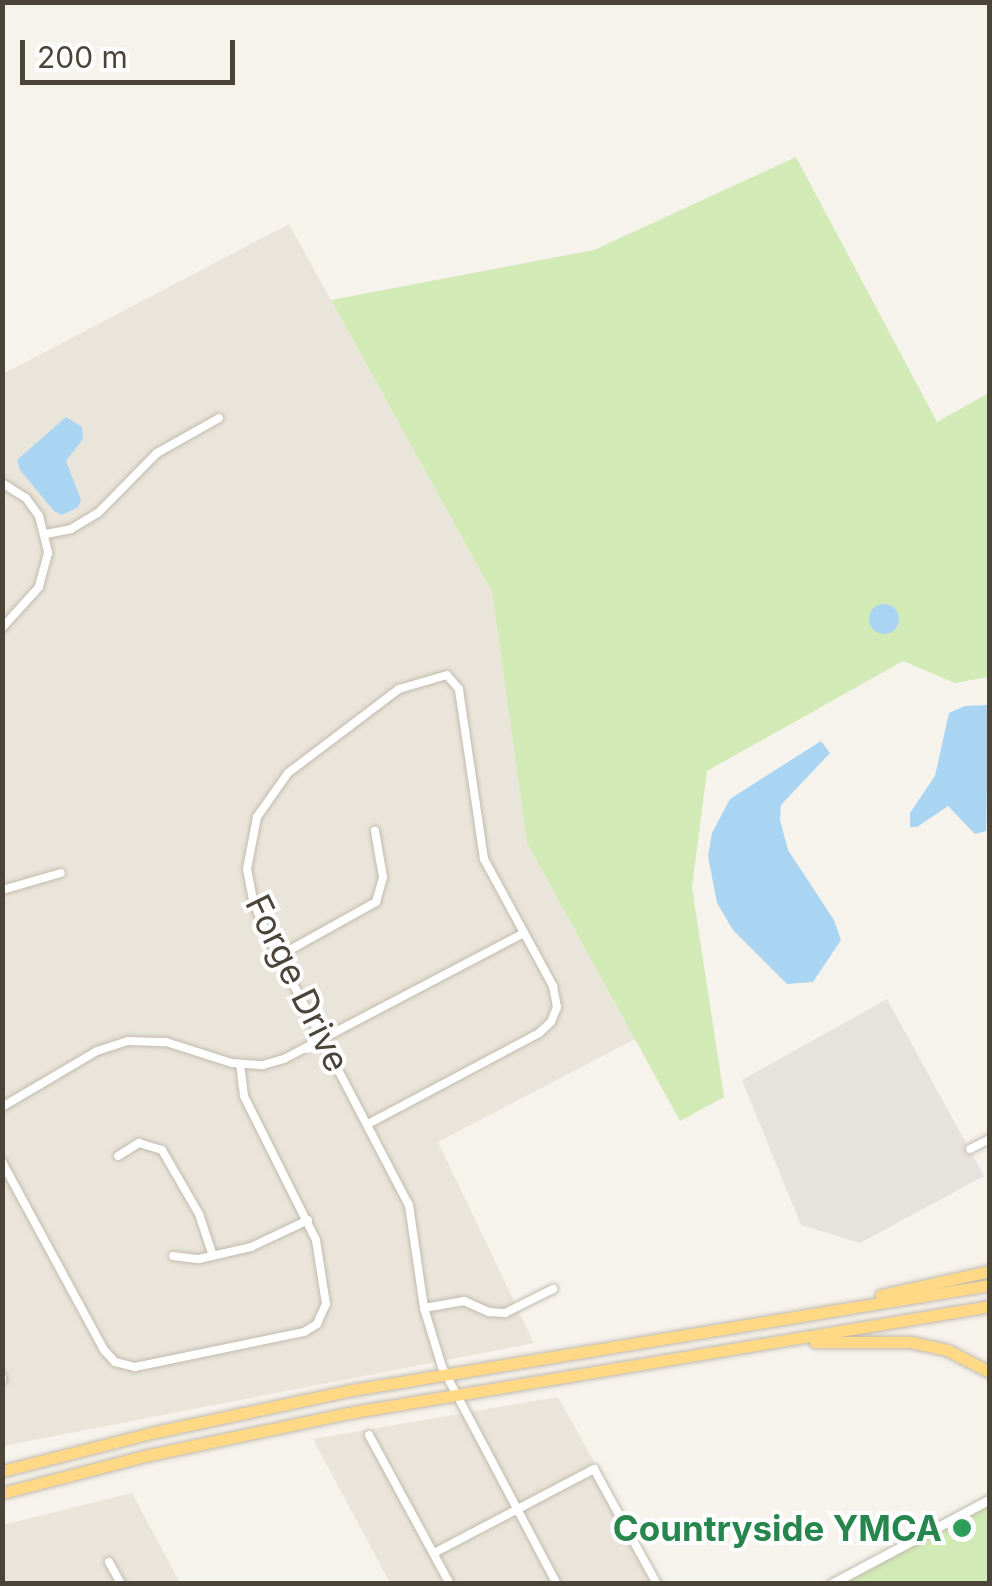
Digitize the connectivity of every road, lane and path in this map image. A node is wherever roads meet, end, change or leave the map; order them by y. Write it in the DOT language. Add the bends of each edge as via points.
graph roads {
  1 [pos="219,418"];
  2 [pos="2,483"];
  3 [pos="46,534"];
  4 [pos="2,628"];
  5 [pos="374,831"];
  6 [pos="61,874"];
  7 [pos="2,890"];
  8 [pos="524,933"];
  9 [pos="279,956"];
  10 [pos="323,1040"];
  11 [pos="240,1064"];
  12 [pos="2,1106"];
  13 [pos="368,1124"];
  14 [pos="990,1138"];
  15 [pos="970,1149"];
  16 [pos="118,1156"];
  17 [pos="2,1162"];
  18 [pos="308,1220"];
  19 [pos="172,1256"];
  20 [pos="213,1256"];
  21 [pos="990,1272"];
  22 [pos="990,1285"];
  23 [pos="553,1289"];
  24 [pos="990,1306"];
  25 [pos="424,1308"];
  26 [pos="710,1331"];
  27 [pos="771,1342"];
  28 [pos="990,1372"];
  29 [pos="445,1374"];
  30 [pos="455,1394"];
  31 [pos="370,1435"];
  32 [pos="2,1472"];
  33 [pos="2,1493"];
  34 [pos="990,1499"];
  35 [pos="517,1508"];
  36 [pos="434,1554"];
  37 [pos="109,1562"];
  38 [pos="121,1584"];
  39 [pos="450,1584"];
  40 [pos="557,1584"];
  41 [pos="657,1584"];
  42 [pos="832,1584"];
  1 -- 3 [label="street" via="157,453 98,513"];
  2 -- 3 [label="street" via="26,498"];
  3 -- 4 [label="street" via="39,587"];
  5 -- 9 [label="street" via="384,876 376,902"];
  6 -- 7 [label="street"];
  8 -- 9 [label="street, Forge Drive" via="484,859 459,688 447,676 399,689 288,773 264,802 247,869 256,910"];
  8 -- 10 [label="street"];
  8 -- 13 [label="street" via="556,997 551,1022"];
  9 -- 10 [label="street, Forge Drive"];
  10 -- 11 [label="street" via="274,1062"];
  10 -- 13 [label="street, Forge Drive"];
  11 -- 12 [label="street" via="166,1042 128,1041 97,1051"];
  11 -- 18 [label="street" via="244,1096"];
  13 -- 25 [label="street, Forge Drive" via="409,1206"];
  14 -- 15 [label="street"];
  16 -- 20 [label="street" via="144,1142 166,1154 208,1233"];
  17 -- 18 [label="street" via="104,1350 125,1366 314,1327 326,1299"];
  18 -- 20 [label="street" via="266,1242"];
  19 -- 20 [label="street"];
  21 -- 26 [label="highway"];
  22 -- 26 [label="highway"];
  23 -- 25 [label="street" via="504,1313 464,1301"];
  24 -- 27 [label="highway"];
  25 -- 29 [label="street, Forge Drive"];
  26 -- 29 [label="highway"];
  27 -- 28 [label="highway" via="910,1342 947,1350"];
  27 -- 30 [label="highway"];
  29 -- 30 [label="street, Forge Drive"];
  29 -- 32 [label="highway" via="240,1413"];
  30 -- 33 [label="highway" via="212,1441"];
  30 -- 35 [label="street, Forge Drive"];
  31 -- 36 [label="street"];
  34 -- 42 [label="street"];
  35 -- 36 [label="street"];
  35 -- 40 [label="street, Forge Drive"];
  35 -- 41 [label="street" via="594,1469"];
  36 -- 39 [label="street"];
  37 -- 38 [label="street"];
}
